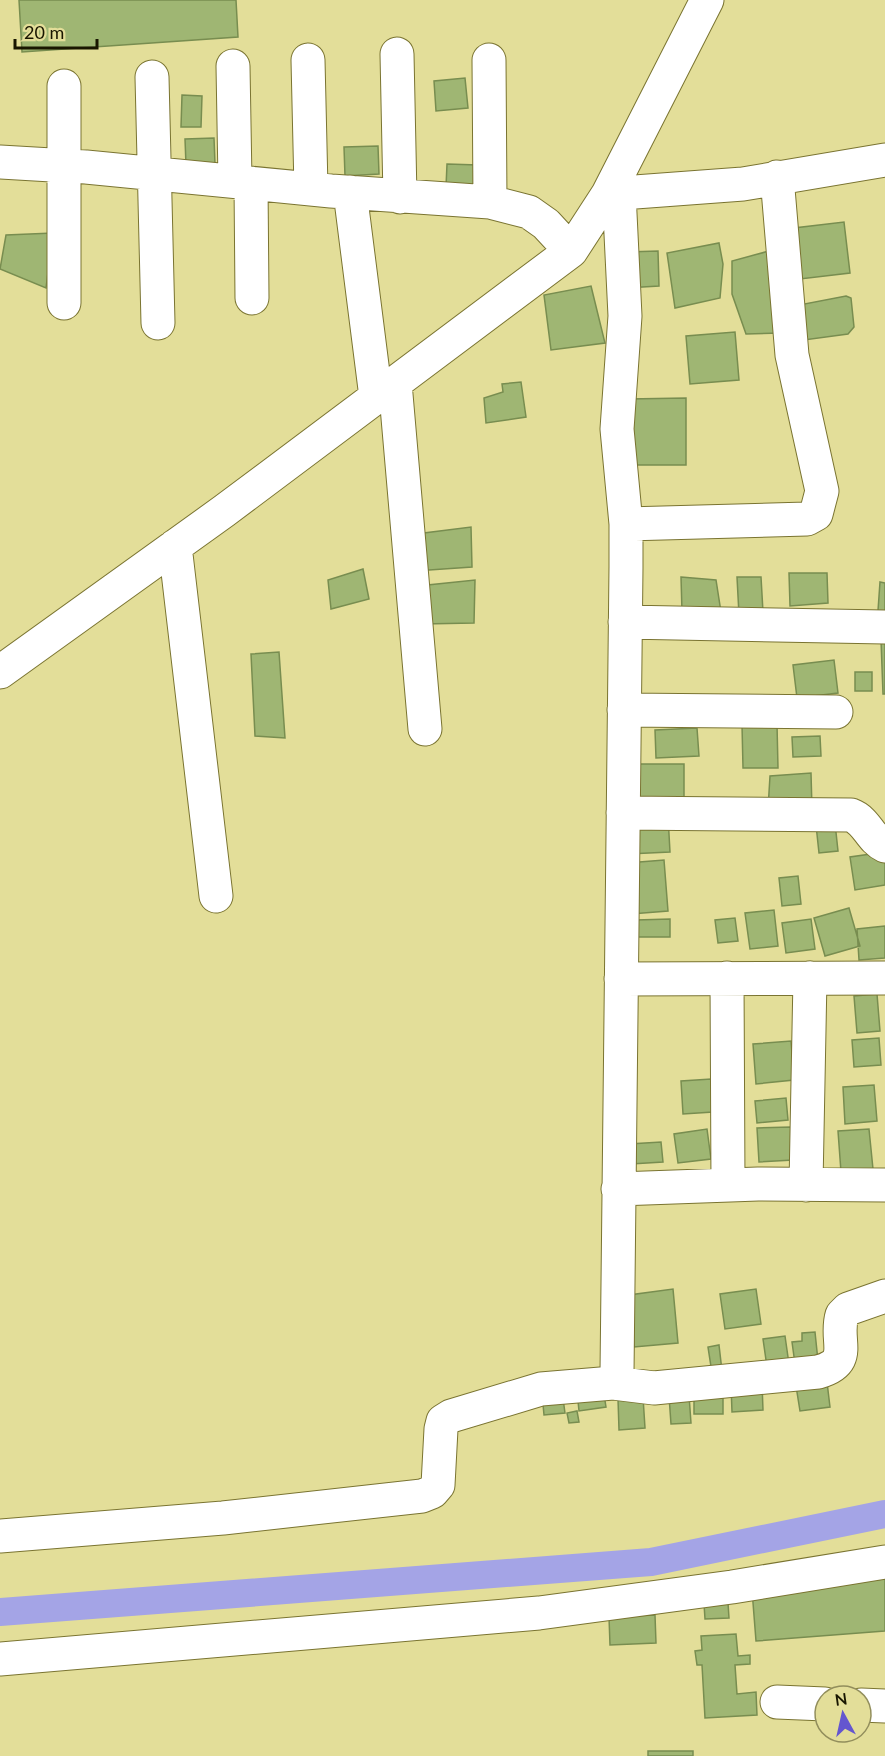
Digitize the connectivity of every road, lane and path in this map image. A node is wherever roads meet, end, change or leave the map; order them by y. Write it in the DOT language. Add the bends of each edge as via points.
graph roads {
  1 [pos="707,0"];
  2 [pos="397,54"];
  3 [pos="308,60"];
  4 [pos="489,60"];
  5 [pos="233,66"];
  6 [pos="152,77"];
  7 [pos="64,86"];
  8 [pos="885,160"];
  9 [pos="0,162"];
  10 [pos="64,166"];
  11 [pos="156,173"];
  12 [pos="777,177"];
  13 [pos="243,182"];
  14 [pos="311,189"];
  15 [pos="350,192"];
  16 [pos="613,194"];
  17 [pos="400,196"];
  18 [pos="490,202"];
  19 [pos="572,251"];
  20 [pos="252,298"];
  21 [pos="64,303"];
  22 [pos="158,323"];
  23 [pos="386,390"];
  24 [pos="626,524"];
  25 [pos="175,546"];
  26 [pos="625,622"];
  27 [pos="885,627"];
  28 [pos="0,672"];
  29 [pos="624,710"];
  30 [pos="836,712"];
  31 [pos="425,729"];
  32 [pos="623,813"];
  33 [pos="885,846"];
  34 [pos="216,896"];
  35 [pos="727,978"];
  36 [pos="810,978"];
  37 [pos="885,978"];
  38 [pos="621,979"];
  39 [pos="728,1185"];
  40 [pos="806,1185"];
  41 [pos="885,1185"];
  42 [pos="618,1189"];
  43 [pos="885,1296"];
  44 [pos="613,1383"];
  45 [pos="0,1536"];
  46 [pos="885,1562"];
  47 [pos="0,1659"];
  48 [pos="777,1702"];
  49 [pos="813,1704"];
  1 -- 16 [label="street"];
  2 -- 17 [label="street"];
  3 -- 14 [label="street"];
  4 -- 18 [label="street"];
  5 -- 13 [label="street"];
  6 -- 11 [label="street"];
  7 -- 10 [label="street"];
  8 -- 12 [label="street"];
  9 -- 10 [label="street"];
  10 -- 11 [label="street"];
  10 -- 21 [label="street"];
  11 -- 13 [label="street"];
  11 -- 22 [label="street"];
  12 -- 16 [label="street" via="743,184"];
  12 -- 24 [label="street" via="792,355 822,491 816,514 807,519"];
  13 -- 14 [label="street"];
  13 -- 20 [label="street"];
  14 -- 15 [label="street"];
  15 -- 17 [label="street"];
  15 -- 23 [label="street"];
  16 -- 19 [label="street"];
  16 -- 24 [label="street" via="625,316 617,429"];
  17 -- 18 [label="street"];
  18 -- 19 [label="street" via="529,212"];
  19 -- 23 [label="street"];
  23 -- 25 [label="street"];
  23 -- 31 [label="street"];
  24 -- 26 [label="street"];
  25 -- 28 [label="street"];
  25 -- 34 [label="street"];
  26 -- 27 [label="street"];
  26 -- 29 [label="street"];
  29 -- 30 [label="street"];
  29 -- 32 [label="street"];
  32 -- 33 [label="street" via="851,815 859,818 875,841"];
  32 -- 38 [label="street"];
  35 -- 36 [label="street"];
  35 -- 38 [label="street"];
  35 -- 39 [label="street"];
  36 -- 37 [label="street"];
  36 -- 40 [label="street"];
  38 -- 42 [label="street"];
  39 -- 40 [label="street"];
  39 -- 42 [label="street"];
  40 -- 41 [label="street"];
  42 -- 44 [label="street" via="617,1373"];
  43 -- 44 [label="street" via="848,1309 842,1315 839,1363 831,1369 654,1388"];
  44 -- 45 [label="street" via="541,1389 451,1416 443,1421 441,1429 438,1485 422,1496 223,1518"];
  46 -- 47 [label="street" via="539,1612"];
  48 -- 49 [label="street"];
}
